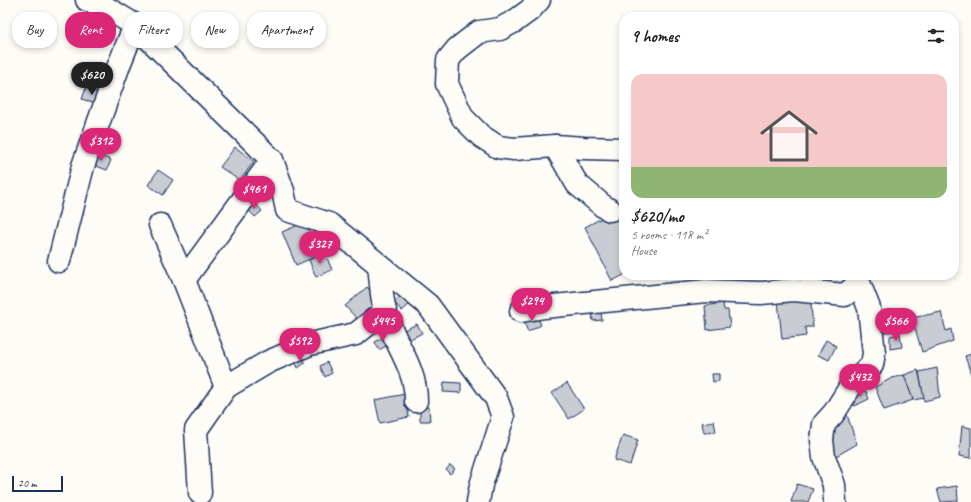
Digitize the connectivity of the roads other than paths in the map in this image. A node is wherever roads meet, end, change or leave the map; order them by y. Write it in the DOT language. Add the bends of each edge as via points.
graph roads {
  1 [pos="87,0"];
  2 [pos="539,0"];
  3 [pos="124,18"];
  4 [pos="126,48"];
  5 [pos="159,48"];
  6 [pos="556,146"];
  7 [pos="619,148"];
  8 [pos="272,160"];
  9 [pos="610,210"];
  10 [pos="160,225"];
  11 [pos="59,261"];
  12 [pos="379,265"];
  13 [pos="184,280"];
  14 [pos="856,280"];
  15 [pos="857,280"];
  16 [pos="521,310"];
  17 [pos="385,311"];
  18 [pos="226,387"];
  19 [pos="416,401"];
  20 [pos="200,493"];
  21 [pos="478,502"];
  22 [pos="835,502"];
  1 -- 3 [label="street"];
  2 -- 6 [label="street" via="515,21 500,29 479,32 457,49 448,60 448,84 463,118 481,136 498,147 514,149"];
  4 -- 11 [label="street" via="83,166"];
  5 -- 8 [label="street"];
  6 -- 7 [label="street"];
  6 -- 9 [label="street" via="577,184"];
  8 -- 12 [label="street" via="287,210 329,224"];
  8 -- 13 [label="street"];
  10 -- 13 [label="street"];
  12 -- 17 [label="street"];
  12 -- 21 [label="street" via="428,305 496,398 503,417"];
  13 -- 18 [label="street"];
  14 -- 16 [label="street" via="846,295 794,290 761,293 706,291"];
  15 -- 22 [label="street" via="870,308 874,353 872,365 852,384 824,424 824,456 834,485"];
  17 -- 18 [label="street" via="356,334 310,344 268,362"];
  17 -- 19 [label="street" via="410,368 416,387"];
  18 -- 20 [label="street" via="196,430"];
}
